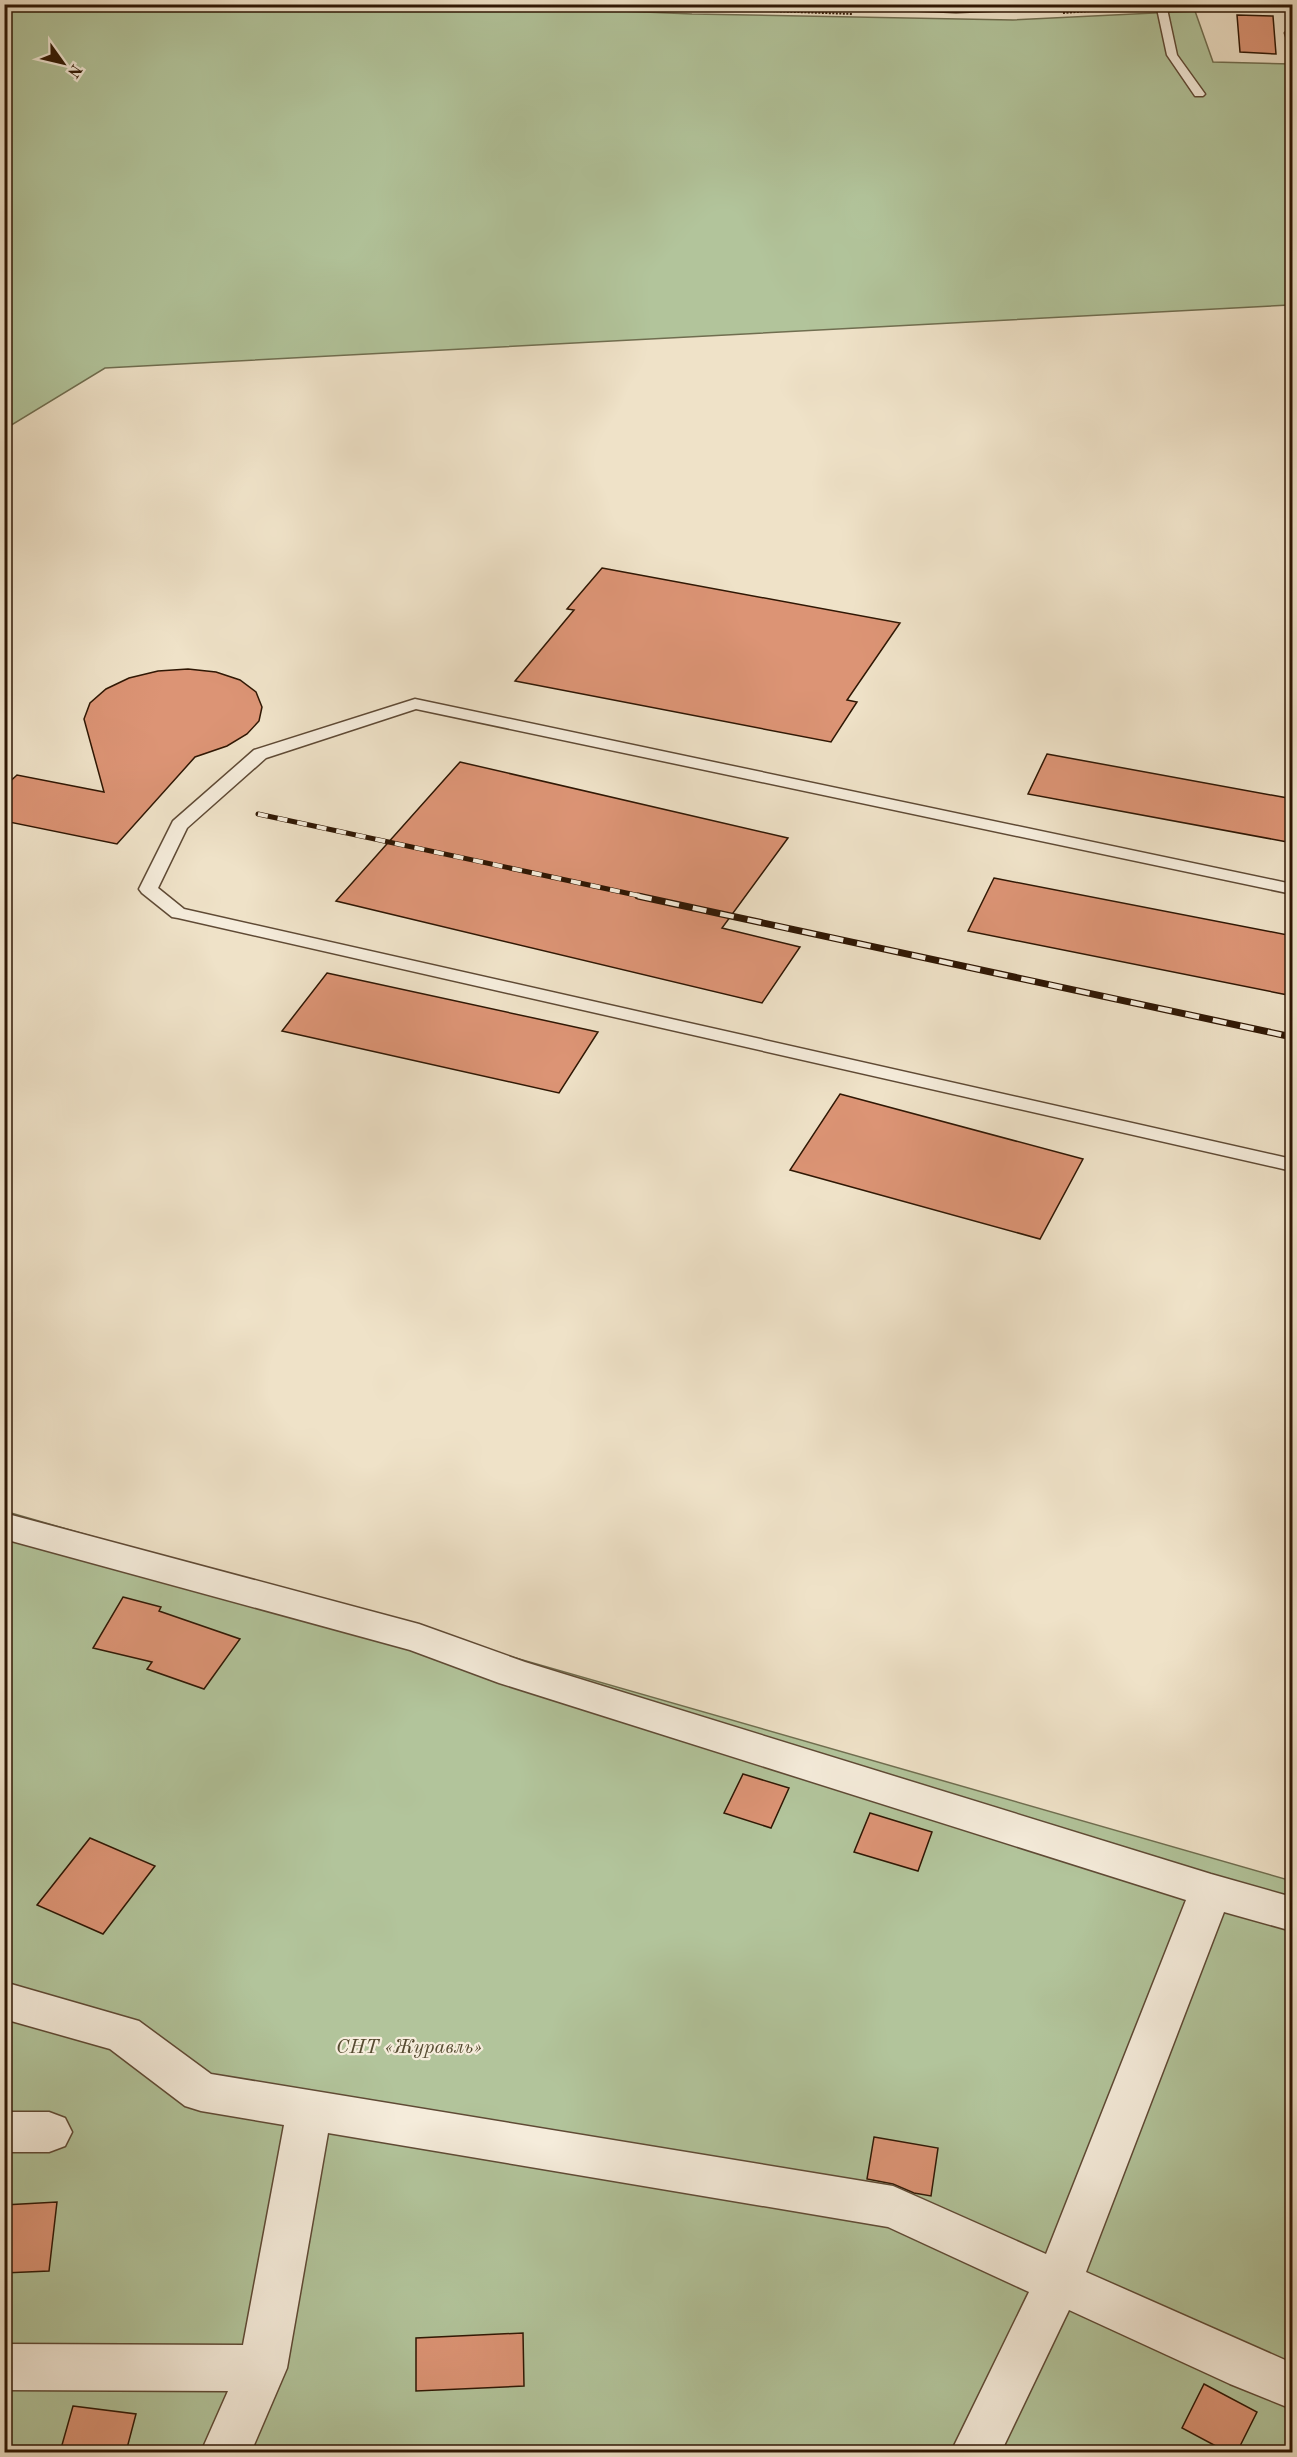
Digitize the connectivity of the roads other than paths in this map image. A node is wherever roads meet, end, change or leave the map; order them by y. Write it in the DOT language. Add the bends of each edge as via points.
graph roads {
  1 [pos="878,4"];
  2 [pos="1036,4"];
  3 [pos="1161,4"];
  4 [pos="1293,30"];
  5 [pos="1293,40"];
  6 [pos="1199,94"];
  7 [pos="1293,889"];
  8 [pos="1293,1165"];
  9 [pos="4,1526"];
  10 [pos="1211,1891"];
  11 [pos="1293,1914"];
  12 [pos="4,2000"];
  13 [pos="309,2112"];
  14 [pos="4,2132"];
  15 [pos="49,2132"];
  16 [pos="1058,2283"];
  17 [pos="4,2367"];
  18 [pos="263,2368"];
  19 [pos="1293,2386"];
  20 [pos="226,2452"];
  21 [pos="976,2452"];
  1 -- 2 [label="street"];
  3 -- 6 [label="lane" via="1172,55"];
  4 -- 5 [label="lane"];
  7 -- 8 [label="lane" via="415,704 260,754 179,825 148,889 178,913"];
  9 -- 10 [label="street" via="419,1638 513,1673"];
  10 -- 11 [label="street"];
  10 -- 16 [label="street"];
  12 -- 13 [label="street" via="123,2034 201,2092"];
  13 -- 16 [label="street" via="893,2207"];
  13 -- 18 [label="street"];
  14 -- 15 [label="street"];
  16 -- 19 [label="street"];
  16 -- 21 [label="street"];
  17 -- 18 [label="street"];
  18 -- 20 [label="street"];
}
